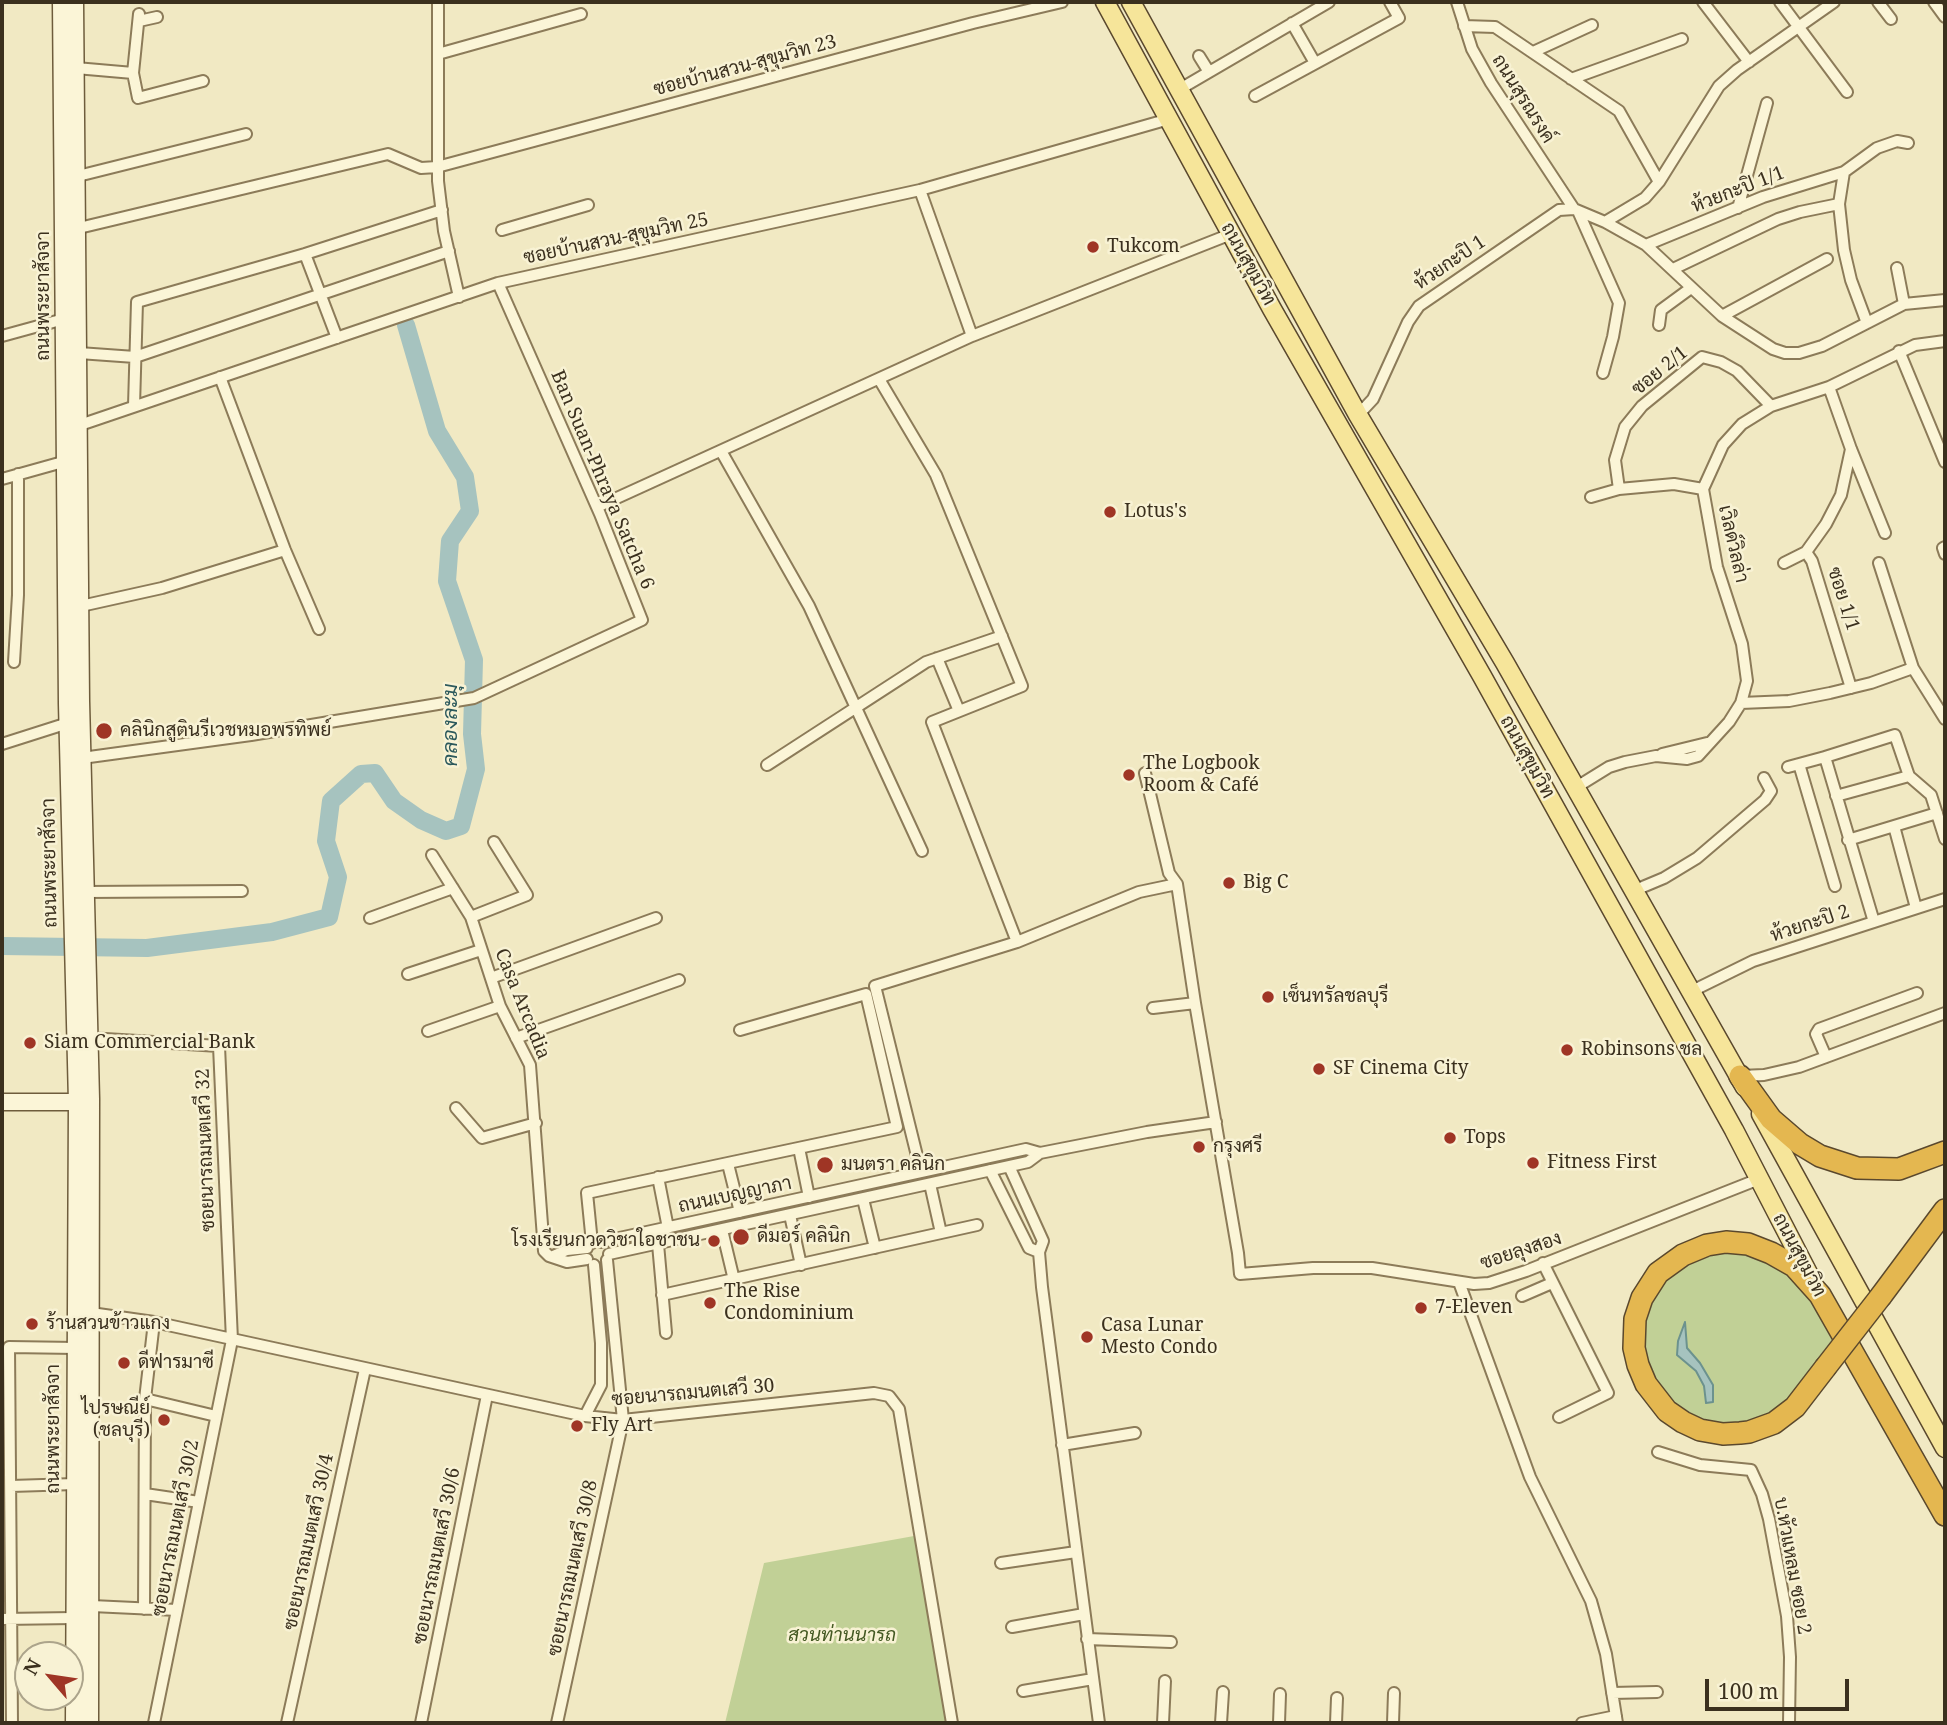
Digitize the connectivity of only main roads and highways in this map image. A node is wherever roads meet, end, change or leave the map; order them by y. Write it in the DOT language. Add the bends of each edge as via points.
graph roads {
  1 [pos="61,2"];
  2 [pos="75,2"];
  3 [pos="1105,2"];
  4 [pos="1131,2"];
  5 [pos="73,459"];
  6 [pos="74,666"];
  7 [pos="1595,824"];
  8 [pos="1572,839"];
  9 [pos="80,929"];
  10 [pos="80,955"];
  11 [pos="1740,1076"];
  12 [pos="2,1102"];
  13 [pos="77,1102"];
  14 [pos="1945,1152"];
  15 [pos="1945,1210"];
  16 [pos="1820,1295"];
  17 [pos="1945,1448"];
  18 [pos="1945,1515"];
  19 [pos="74,1723"];
  20 [pos="90,1723"];
  1 -- 5 [label="main road, ถนนพระยาสัจจา" via="64,319"];
  2 -- 5 [label="main road, ถนนพระยาสัจจา" via="80,425"];
  3 -- 8 [label="main road, ถนนสุขุมวิท"];
  4 -- 7 [label="main road, ถนนสุขุมวิท" via="1358,415"];
  5 -- 6 [label="main road, ถนนพระยาสัจจา"];
  5 -- 6 [label="main road, ถนนพระยาสัจจา" via="81,606"];
  6 -- 9 [label="main road, ถนนพระยาสัจจา" via="68,723"];
  6 -- 9 [label="main road, ถนนพระยาสัจจา" via="82,758 85,892"];
  7 -- 8 [label="main road" via="1587,838"];
  7 -- 11 [label="main road, ถนนสุขุมวิท"];
  8 -- 16 [label="main road, ถนนสุขุมวิท"];
  9 -- 10 [label="main road, ถนนพระยาสัจจา"];
  10 -- 13 [label="main road, ถนนพระยาสัจจา"];
  10 -- 20 [label="main road, ถนนพระยาสัจจา" via="89,1038"];
  11 -- 14 [label="highway" via="1771,1119 1821,1157 1857,1168 1899,1169"];
  11 -- 17 [label="main road, ถนนสุขุมวิท"];
  12 -- 13 [label="main road"];
  13 -- 19 [label="main road, ถนนพระยาสัจจา"];
  15 -- 16 [label="highway, bridge" via="1794,1407 1774,1423 1749,1432 1723,1434 1691,1426 1667,1411 1646,1384 1634,1348 1635,1319 1653,1280 1682,1255 1707,1245 1741,1243 1794,1266"];
  16 -- 18 [label="highway, ถนนสุขุมวิท"];
}
